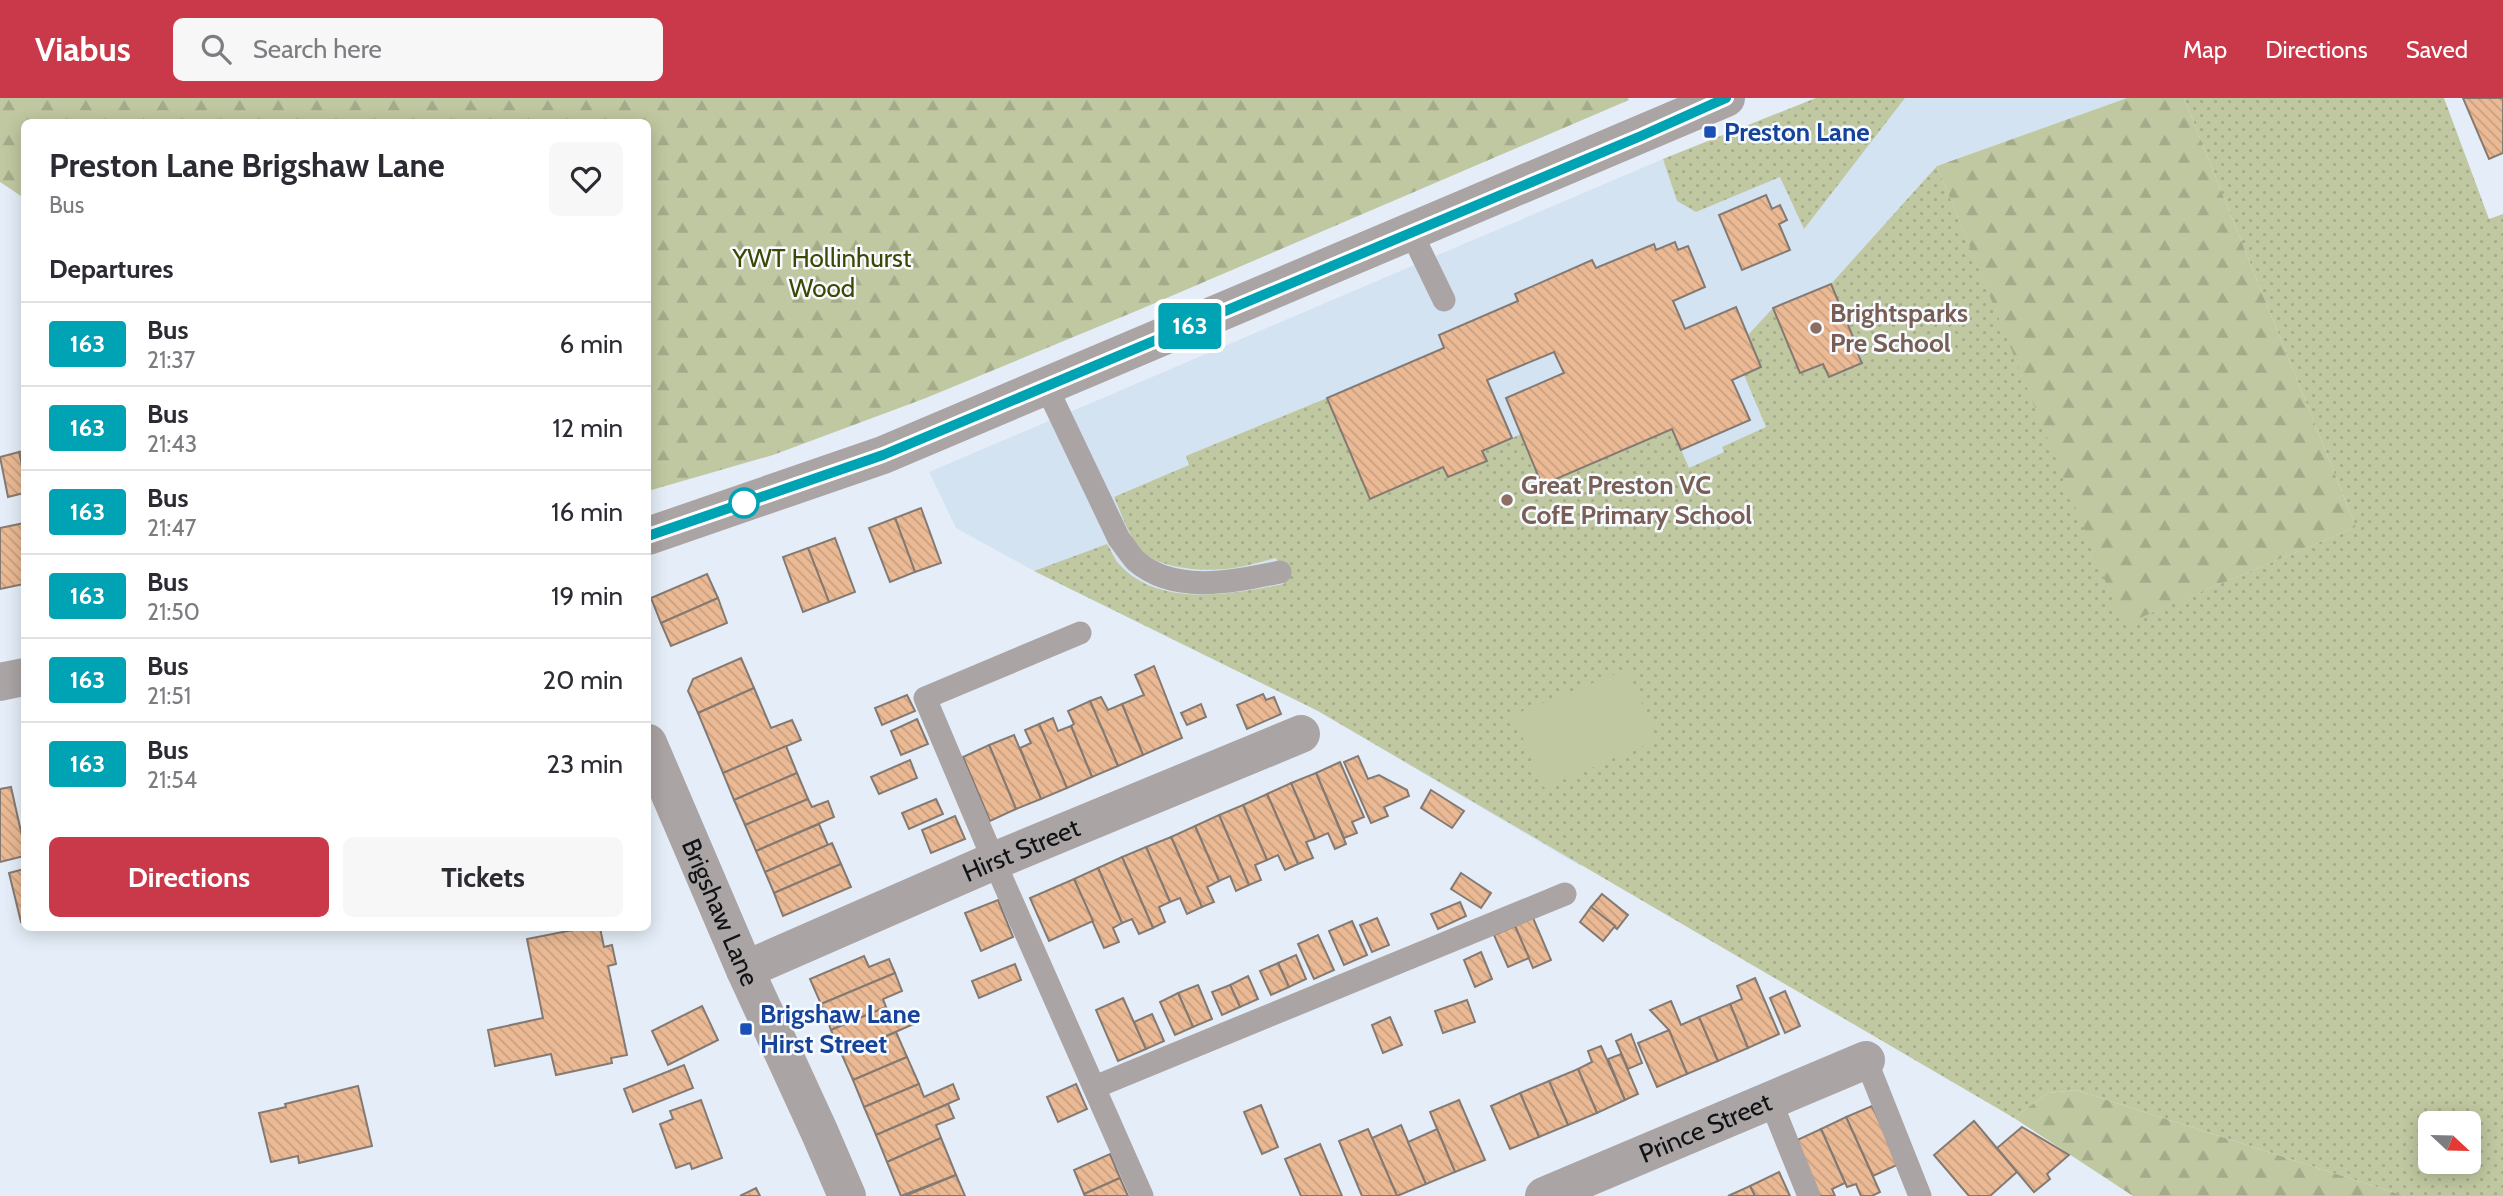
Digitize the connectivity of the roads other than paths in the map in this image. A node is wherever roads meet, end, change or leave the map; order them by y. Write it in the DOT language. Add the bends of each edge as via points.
graph roads {
  1 [pos="1726,98"];
  2 [pos="1411,232"];
  3 [pos="1444,300"];
  4 [pos="1046,386"];
  5 [pos="651,535"];
  6 [pos="1280,572"];
  7 [pos="1080,633"];
  8 [pos="21,678"];
  9 [pos="0,682"];
  10 [pos="1301,734"];
  11 [pos="651,750"];
  12 [pos="994,861"];
  13 [pos="1564,894"];
  14 [pos="745,970"];
  15 [pos="1866,1060"];
  16 [pos="1095,1087"];
  17 [pos="1771,1102"];
  18 [pos="846,1196"];
  19 [pos="1142,1196"];
  20 [pos="1544,1196"];
  21 [pos="1809,1196"];
  22 [pos="1920,1196"];
  1 -- 2 [label="street"];
  2 -- 3 [label="lane"];
  2 -- 4 [label="street"];
  4 -- 5 [label="street" via="883,455"];
  4 -- 6 [label="lane" via="1119,539 1136,561 1159,576 1185,582 1235,581"];
  7 -- 12 [label="lane" via="925,698"];
  8 -- 9 [label="street"];
  10 -- 12 [label="street, Hirst Street"];
  11 -- 14 [label="street, Brigshaw Lane"];
  12 -- 14 [label="street, Hirst Street"];
  12 -- 16 [label="lane"];
  13 -- 16 [label="lane"];
  14 -- 18 [label="street, Brigshaw Lane"];
  15 -- 17 [label="street, Prince Street"];
  15 -- 22 [label="lane"];
  16 -- 19 [label="lane"];
  17 -- 20 [label="street, Prince Street"];
  17 -- 21 [label="lane"];
}
